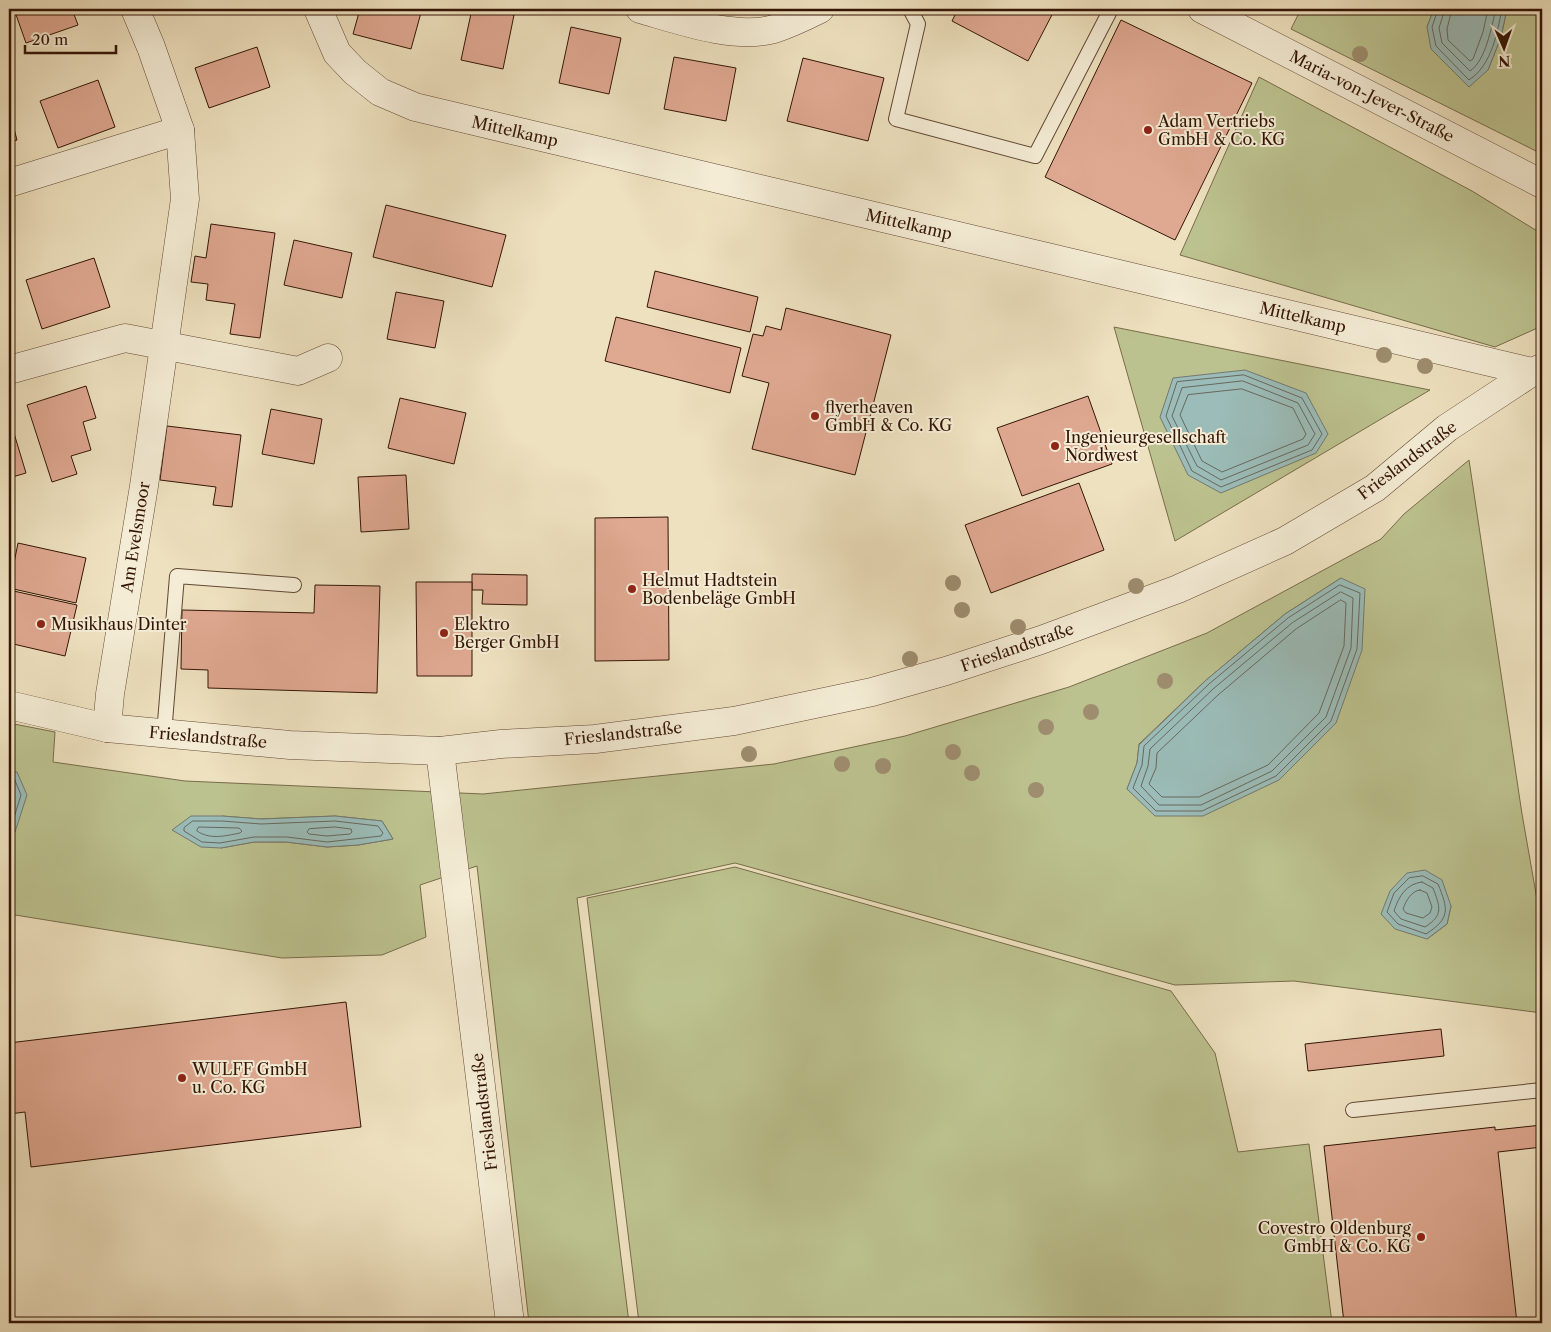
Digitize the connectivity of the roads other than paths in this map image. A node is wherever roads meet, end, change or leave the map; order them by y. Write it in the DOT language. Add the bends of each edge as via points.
graph roads {
  1 [pos="135,9"];
  2 [pos="318,9"];
  3 [pos="640,9"];
  4 [pos="820,9"];
  5 [pos="910,9"];
  6 [pos="1112,9"];
  7 [pos="1202,9"];
  8 [pos="180,130"];
  9 [pos="9,183"];
  10 [pos="1542,184"];
  11 [pos="164,345"];
  12 [pos="328,358"];
  13 [pos="9,370"];
  14 [pos="1537,370"];
  15 [pos="294,585"];
  16 [pos="9,705"];
  17 [pos="107,728"];
  18 [pos="164,734"];
  19 [pos="440,751"];
  20 [pos="1542,1090"];
  21 [pos="1353,1110"];
  22 [pos="510,1323"];
  1 -- 8 [label="street, Am Evelsmoor"];
  2 -- 14 [label="street, Mittelkamp" via="337,53 355,72 380,92 414,108"];
  3 -- 4 [label="street" via="733,33 773,29"];
  5 -- 6 [label="lane" via="918,24 896,119 1035,156"];
  7 -- 10 [label="street, Maria-von-Jever-Straße"];
  8 -- 9 [label="street"];
  8 -- 11 [label="street, Am Evelsmoor" via="185,199"];
  11 -- 12 [label="street" via="298,371"];
  11 -- 13 [label="street" via="125,338"];
  11 -- 17 [label="street, Am Evelsmoor"];
  14 -- 19 [label="street, Frieslandstraße" via="1447,428 1375,488 1285,540 1178,589 1041,640 872,692 734,721 595,738"];
  15 -- 18 [label="lane" via="177,576"];
  16 -- 17 [label="street, Frieslandstraße"];
  17 -- 18 [label="street, Frieslandstraße"];
  18 -- 19 [label="street, Frieslandstraße" via="290,745"];
  19 -- 22 [label="street, Frieslandstraße"];
  20 -- 21 [label="lane"];
}
